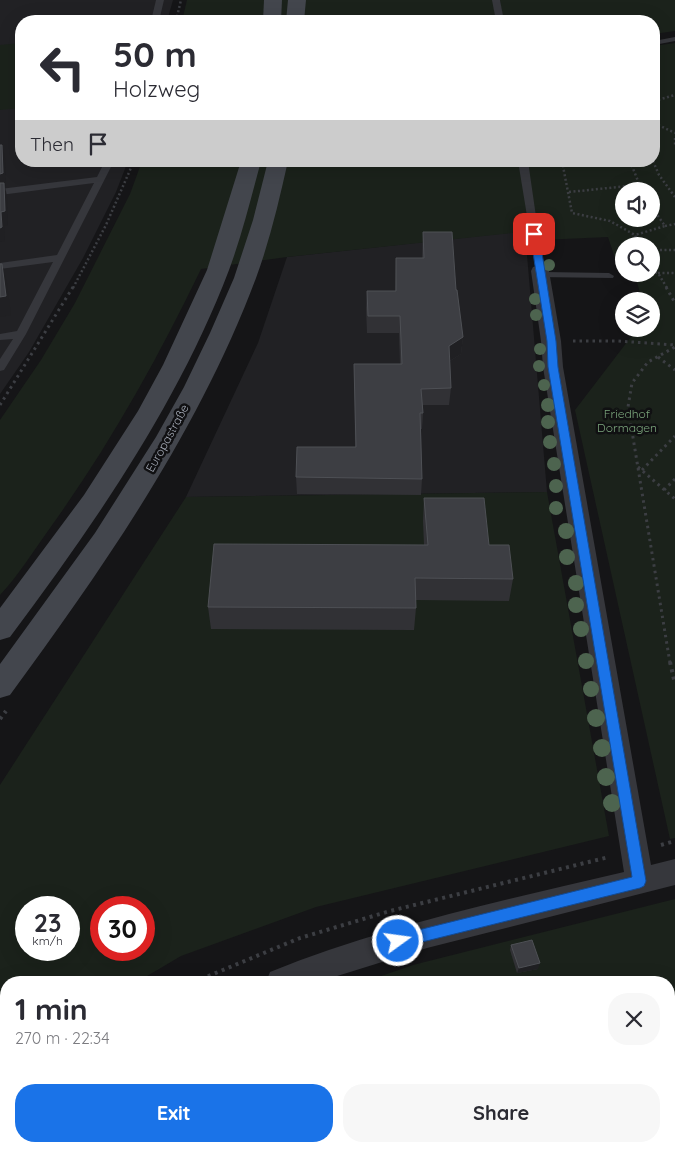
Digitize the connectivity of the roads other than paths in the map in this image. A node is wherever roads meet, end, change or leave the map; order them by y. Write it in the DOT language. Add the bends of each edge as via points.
graph roads {
  1 [pos="273,0"];
  2 [pos="297,0"];
  3 [pos="496,0"];
  4 [pos="272,15"];
  5 [pos="296,15"];
  6 [pos="499,15"];
  7 [pos="675,39"];
  8 [pos="660,42"];
  9 [pos="107,167"];
  10 [pos="249,167"];
  11 [pos="277,167"];
  12 [pos="524,167"];
  13 [pos="101,179"];
  14 [pos="0,192"];
  15 [pos="59,258"];
  16 [pos="0,266"];
  17 [pos="540,273"];
  18 [pos="608,276"];
  19 [pos="21,334"];
  20 [pos="0,337"];
  21 [pos="0,367"];
  22 [pos="0,629"];
  23 [pos="0,686"];
  24 [pos="675,872"];
  25 [pos="640,881"];
  26 [pos="296,976"];
  1 -- 4 [label="main road"];
  2 -- 5 [label="main road"];
  3 -- 6 [label="lane"];
  7 -- 8 [label="lane"];
  9 -- 13 [label="lane"];
  10 -- 22 [label="main road" via="236,219 217,272 147,416 97,495"];
  11 -- 23 [label="main road, Europastraße" via="264,222 245,277 218,343 176,425 129,505"];
  12 -- 17 [label="lane"];
  13 -- 14 [label="lane"];
  13 -- 15 [label="lane"];
  15 -- 16 [label="lane"];
  15 -- 19 [label="lane"];
  17 -- 18 [label="lane"];
  17 -- 25 [label="street"];
  19 -- 20 [label="lane"];
  19 -- 21 [label="lane"];
  24 -- 25 [label="street"];
  25 -- 26 [label="street" via="398,941"];
}
